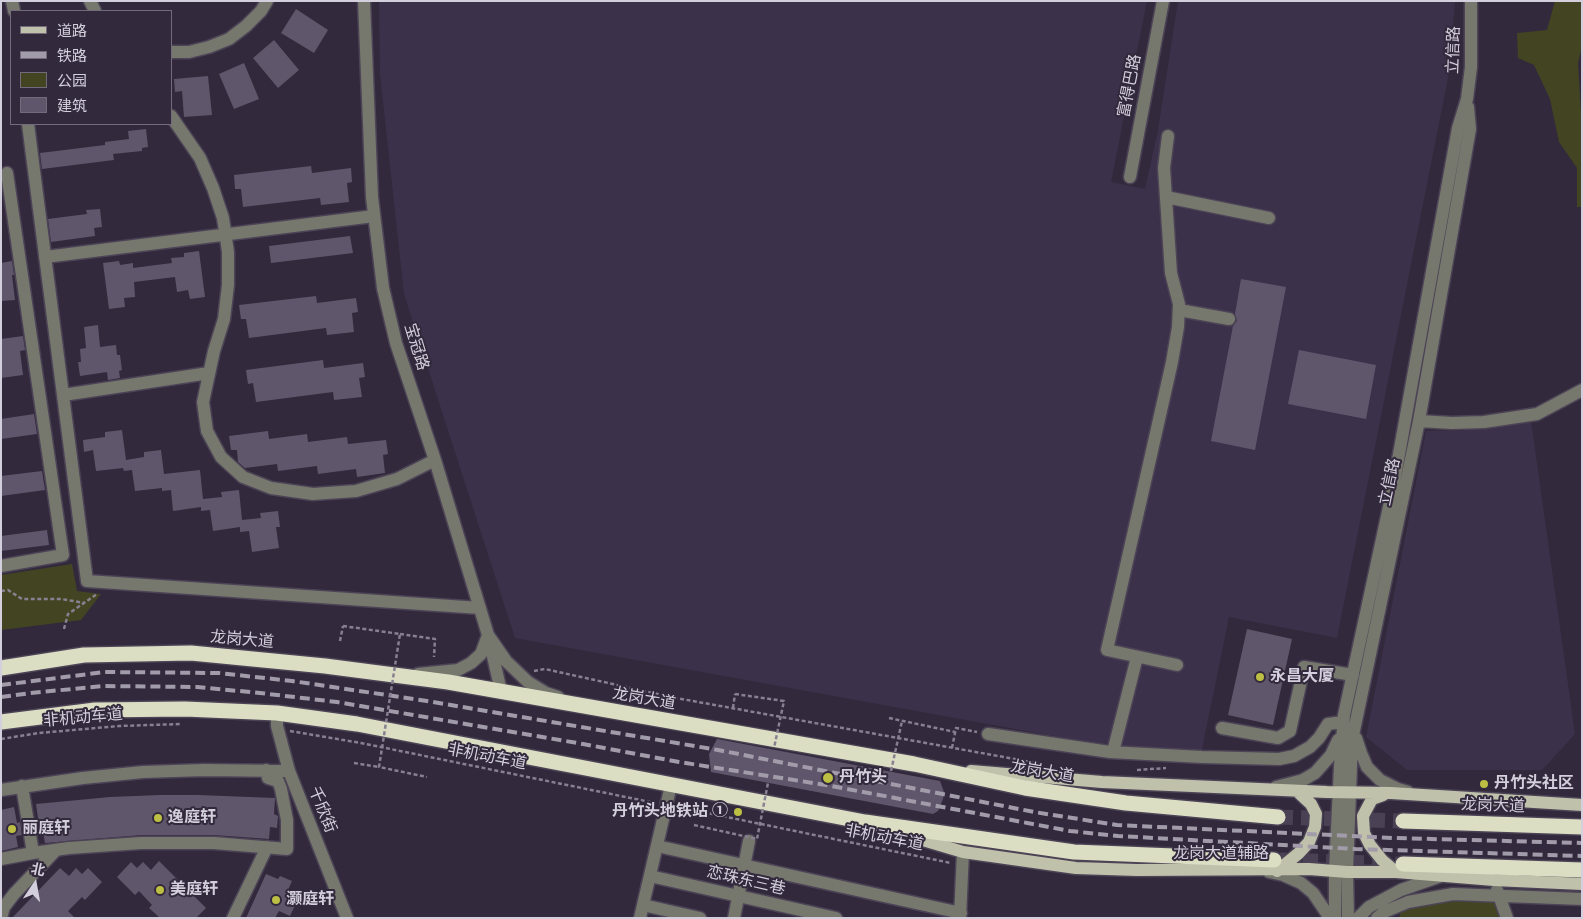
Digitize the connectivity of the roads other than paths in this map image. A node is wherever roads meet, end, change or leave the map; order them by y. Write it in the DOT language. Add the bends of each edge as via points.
graph roads {
  1 [pos="267,1"];
  2 [pos="364,1"];
  3 [pos="1163,1"];
  4 [pos="1471,1"];
  5 [pos="172,52"];
  6 [pos="172,117"];
  7 [pos="28,125"];
  8 [pos="1168,136"];
  9 [pos="7,173"];
  10 [pos="1130,177"];
  11 [pos="1166,197"];
  12 [pos="374,216"];
  13 [pos="1269,218"];
  14 [pos="1446,232"];
  15 [pos="225,234"];
  16 [pos="45,257"];
  17 [pos="1179,310"];
  18 [pos="1229,320"];
  19 [pos="209,373"];
  20 [pos="1582,390"];
  21 [pos="63,395"];
  22 [pos="1419,421"];
  23 [pos="435,460"];
  24 [pos="1398,495"];
  25 [pos="1,566"];
  26 [pos="480,608"];
  27 [pos="488,635"];
  28 [pos="1137,656"];
  29 [pos="1177,665"];
  30 [pos="1,668"];
  31 [pos="399,675"];
  32 [pos="1353,675"];
  33 [pos="501,691"];
  34 [pos="592,707"];
  35 [pos="277,713"];
  36 [pos="1,722"];
  37 [pos="1347,727"];
  38 [pos="1222,728"];
  39 [pos="988,734"];
  40 [pos="1113,752"];
  41 [pos="914,764"];
  42 [pos="266,770"];
  43 [pos="289,771"];
  44 [pos="671,785"];
  45 [pos="22,786"];
  46 [pos="1262,789"];
  47 [pos="1,790"];
  48 [pos="1297,791"];
  49 [pos="1345,793"];
  50 [pos="1391,793"];
  51 [pos="1420,795"];
  52 [pos="1582,805"];
  53 [pos="1278,817"];
  54 [pos="1403,820"];
  55 [pos="865,822"];
  56 [pos="1582,827"];
  57 [pos="749,841"];
  58 [pos="657,846"];
  59 [pos="267,847"];
  60 [pos="56,850"];
  61 [pos="963,852"];
  62 [pos="34,853"];
  63 [pos="1,859"];
  64 [pos="745,865"];
  65 [pos="1272,867"];
  66 [pos="1400,868"];
  67 [pos="1582,870"];
  68 [pos="1341,871"];
  69 [pos="650,876"];
  70 [pos="1441,876"];
  71 [pos="1494,880"];
  72 [pos="1582,884"];
  73 [pos="1499,895"];
  74 [pos="739,896"];
  75 [pos="1582,899"];
  76 [pos="642,911"];
  77 [pos="941,913"];
  78 [pos="960,915"];
  79 [pos="1,918"];
  80 [pos="233,918"];
  81 [pos="347,918"];
  82 [pos="700,918"];
  83 [pos="734,918"];
  84 [pos="836,918"];
  85 [pos="1330,918"];
  86 [pos="1335,918"];
  87 [pos="1348,918"];
  88 [pos="1358,918"];
  89 [pos="1377,918"];
  90 [pos="1507,918"];
  1 -- 5 [label="street" via="246,26 229,38 210,47"];
  2 -- 12 [label="street, 宝冠路"];
  3 -- 10 [label="street, 富得巴路"];
  4 -- 14 [label="street, 立信路" via="1471,67 1467,99 1458,128"];
  6 -- 15 [label="street" via="200,158 223,218"];
  7 -- 16 [label="street"];
  8 -- 11 [label="street" via="1164,168"];
  9 -- 25 [label="street" via="63,555"];
  11 -- 13 [label="street"];
  11 -- 17 [label="street" via="1171,272"];
  12 -- 15 [label="street"];
  12 -- 23 [label="street, 宝冠路" via="382,288 396,343"];
  14 -- 22 [label="street, 立信路"];
  14 -- 24 [label="street, 立信路"];
  15 -- 16 [label="street"];
  15 -- 19 [label="street" via="228,285 224,319"];
  16 -- 21 [label="street"];
  17 -- 18 [label="street"];
  17 -- 28 [label="street" via="1172,362 1107,650"];
  19 -- 21 [label="street"];
  19 -- 23 [label="street" via="203,402 207,431 221,457 243,477 271,488 313,494 356,491 397,479"];
  20 -- 22 [label="street" via="1537,414 1484,422"];
  21 -- 26 [label="street" via="87,581"];
  22 -- 24 [label="street, 立信路"];
  23 -- 26 [label="street, 宝冠路"];
  24 -- 32 [label="street, 立信路"];
  24 -- 37 [label="street, 立信路"];
  26 -- 27 [label="street, 宝冠路"];
  27 -- 31 [label="street" via="480,654 458,670"];
  27 -- 33 [label="street, 宝冠路"];
  27 -- 34 [label="street" via="528,682 546,693"];
  28 -- 29 [label="street"];
  28 -- 40 [label="street"];
  30 -- 31 [label="highway, 龙岗大道" via="84,655 192,653"];
  31 -- 33 [label="highway, 龙岗大道"];
  32 -- 37 [label="street, 立信路"];
  32 -- 38 [label="street" via="1304,667 1290,731 1278,738"];
  33 -- 34 [label="highway, 龙岗大道"];
  34 -- 41 [label="highway, 龙岗大道"];
  35 -- 36 [label="highway" via="94,710"];
  35 -- 43 [label="street, 千欣街"];
  35 -- 44 [label="highway" via="357,724"];
  37 -- 40 [label="street" via="1328,724 1310,747 1294,756 1279,759"];
  37 -- 46 [label="street" via="1331,755 1315,772 1287,786"];
  37 -- 49 [label="street, 立信路"];
  37 -- 51 [label="street" via="1368,767 1380,780"];
  39 -- 40 [label="street"];
  41 -- 46 [label="main road" via="1102,782"];
  41 -- 53 [label="highway, 龙岗大道" via="1025,788 1099,799"];
  42 -- 43 [label="street"];
  42 -- 45 [label="street" via="143,772"];
  42 -- 59 [label="street" via="268,778 278,780 287,820 287,849"];
  43 -- 81 [label="street, 千欣街"];
  44 -- 55 [label="highway"];
  44 -- 58 [label="street"];
  45 -- 47 [label="street"];
  45 -- 62 [label="street"];
  46 -- 48 [label="main road"];
  48 -- 49 [label="main road"];
  48 -- 65 [label="main road" via="1311,804 1316,814 1315,827 1309,842 1299,853"];
  49 -- 50 [label="main road"];
  49 -- 68 [label="street, 立信路"];
  50 -- 51 [label="main road"];
  50 -- 66 [label="main road" via="1372,798 1363,816 1364,833 1382,860"];
  51 -- 52 [label="main road"];
  54 -- 56 [label="highway, 龙岗大道"];
  55 -- 61 [label="main road, 龙岗大道辅路"];
  55 -- 65 [label="highway" via="1074,852"];
  57 -- 64 [label="street"];
  58 -- 64 [label="street"];
  58 -- 69 [label="street"];
  59 -- 60 [label="street" via="150,842"];
  59 -- 80 [label="street"];
  60 -- 62 [label="street"];
  60 -- 79 [label="street" via="14,894"];
  61 -- 65 [label="main road, 龙岗大道辅路" via="1076,868"];
  61 -- 78 [label="street"];
  62 -- 63 [label="street"];
  64 -- 74 [label="street"];
  64 -- 77 [label="street"];
  65 -- 68 [label="main road, 龙岗大道辅路"];
  65 -- 85 [label="street" via="1313,893"];
  66 -- 67 [label="highway"];
  66 -- 68 [label="main road, 龙岗大道辅路"];
  66 -- 70 [label="main road, 龙岗大道辅路"];
  68 -- 86 [label="street"];
  68 -- 87 [label="street"];
  69 -- 74 [label="street, 恋珠东三巷"];
  69 -- 76 [label="street"];
  70 -- 71 [label="main road, 龙岗大道辅路"];
  70 -- 88 [label="street" via="1401,890 1369,907"];
  71 -- 72 [label="main road, 龙岗大道辅路"];
  71 -- 73 [label="street"];
  73 -- 75 [label="street"];
  73 -- 89 [label="street" via="1453,894 1408,902"];
  73 -- 90 [label="street"];
  74 -- 83 [label="street"];
  74 -- 84 [label="street, 恋珠东三巷"];
  76 -- 82 [label="street"];
  77 -- 78 [label="street"];
}
